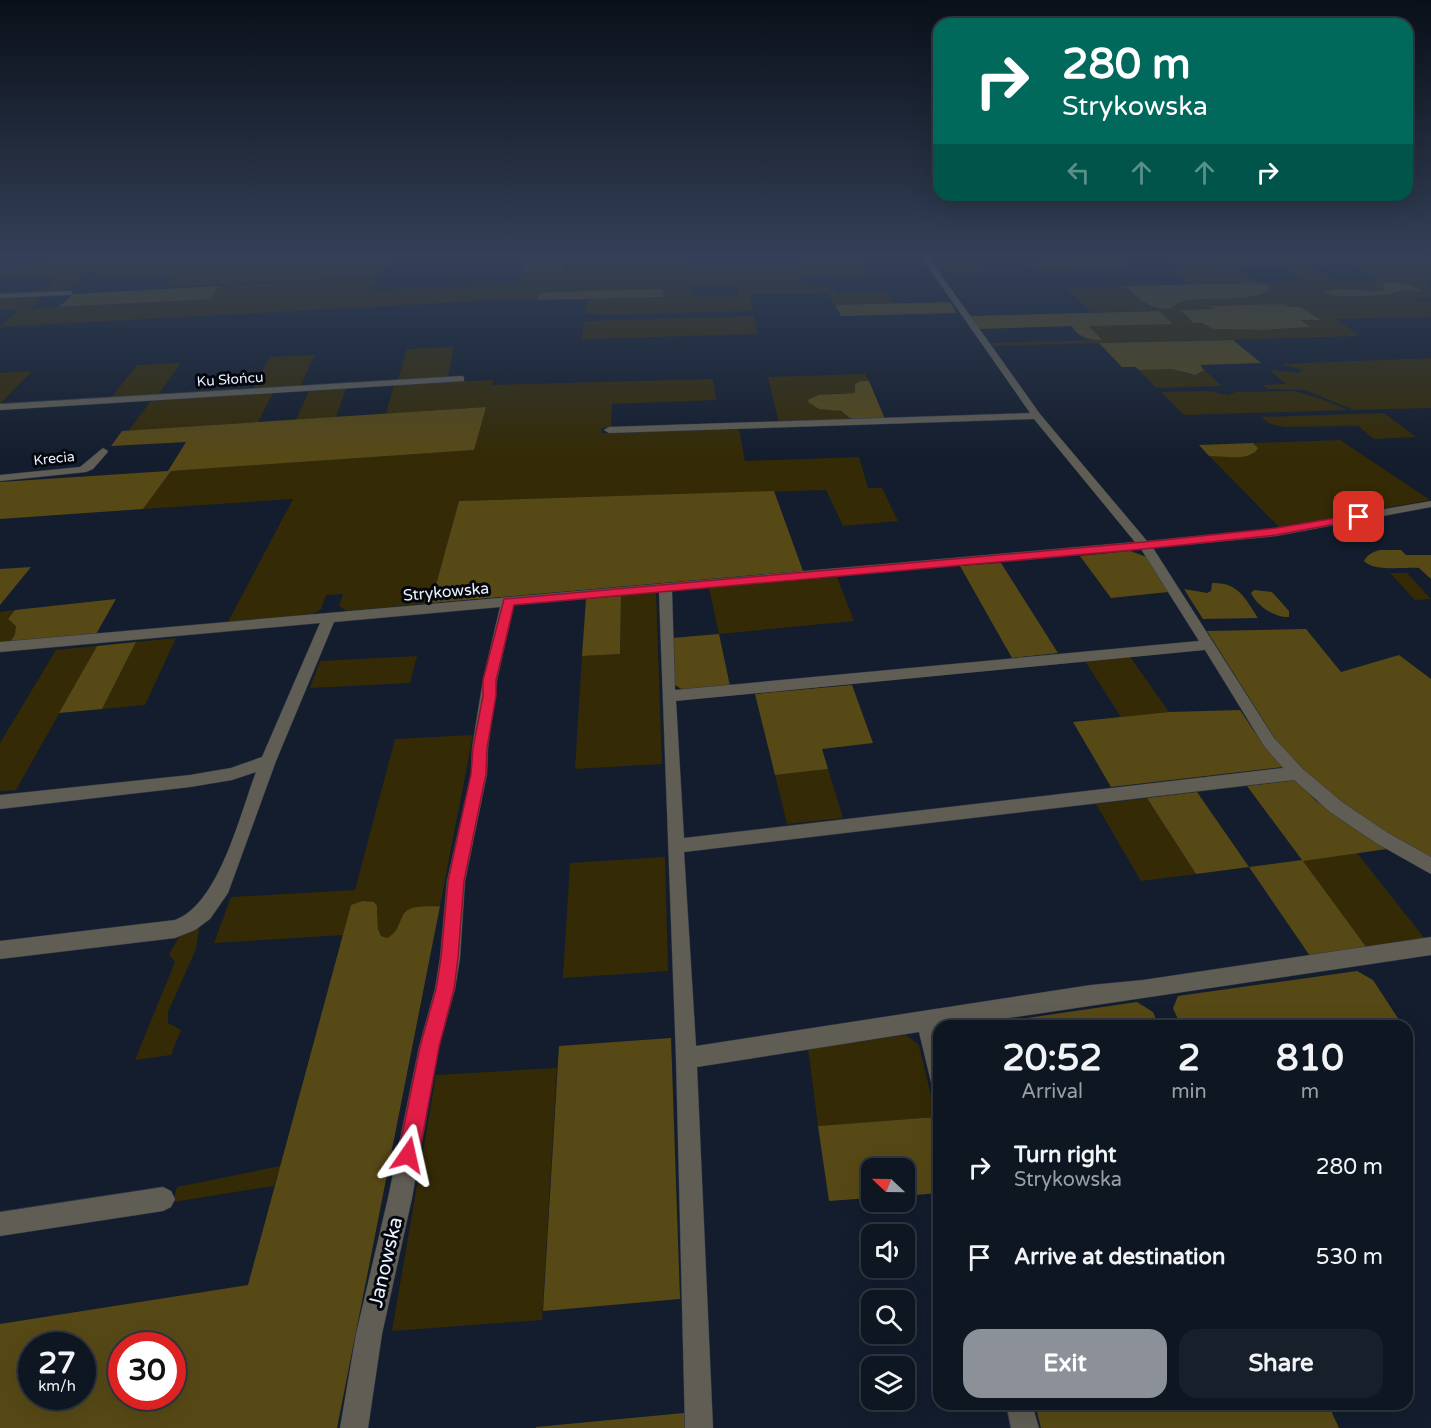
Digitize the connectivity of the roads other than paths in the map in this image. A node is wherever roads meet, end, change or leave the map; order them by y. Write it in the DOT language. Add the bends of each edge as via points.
graph roads {
  1 [pos="972,325"];
  2 [pos="461,379"];
  3 [pos="0,407"];
  4 [pos="1037,416"];
  5 [pos="609,430"];
  6 [pos="103,451"];
  7 [pos="0,478"];
  8 [pos="1431,504"];
  9 [pos="1144,546"];
  10 [pos="665,588"];
  11 [pos="508,602"];
  12 [pos="329,618"];
  13 [pos="1209,645"];
  14 [pos="0,647"];
  15 [pos="668,696"];
  16 [pos="268,761"];
  17 [pos="1297,773"];
  18 [pos="0,802"];
  19 [pos="677,846"];
  20 [pos="1431,866"];
  21 [pos="1431,946"];
  22 [pos="0,950"];
  23 [pos="926,1020"];
  24 [pos="933,1049"];
  25 [pos="686,1058"];
  26 [pos="163,1199"];
  27 [pos="0,1224"];
  28 [pos="1020,1410"];
  29 [pos="354,1428"];
  30 [pos="699,1428"];
  31 [pos="1025,1428"];
  1 -- 4 [label="street"];
  2 -- 3 [label="street, Ku Słońcu"];
  4 -- 5 [label="street"];
  4 -- 9 [label="street"];
  6 -- 7 [label="street, Krecia" via="82,470"];
  8 -- 9 [label="street, Strykowska" via="1276,531"];
  9 -- 10 [label="street, Strykowska"];
  9 -- 13 [label="street"];
  10 -- 11 [label="street, Strykowska"];
  10 -- 15 [label="street"];
  11 -- 12 [label="street, Strykowska"];
  11 -- 29 [label="street, Janowska" via="490,680 479,774 456,881 445,989 429,1047 369,1334"];
  12 -- 14 [label="street, Strykowska"];
  12 -- 16 [label="street"];
  13 -- 15 [label="street"];
  13 -- 17 [label="street" via="1269,742"];
  15 -- 19 [label="street"];
  16 -- 18 [label="street" via="232,774 190,781"];
  16 -- 22 [label="street" via="222,887 188,924 175,929"];
  17 -- 19 [label="street"];
  17 -- 20 [label="street" via="1336,807"];
  19 -- 25 [label="street"];
  21 -- 23 [label="street"];
  23 -- 24 [label="street"];
  23 -- 25 [label="street"];
  25 -- 30 [label="street"];
  26 -- 27 [label="street"];
  28 -- 31 [label="street"];
}
